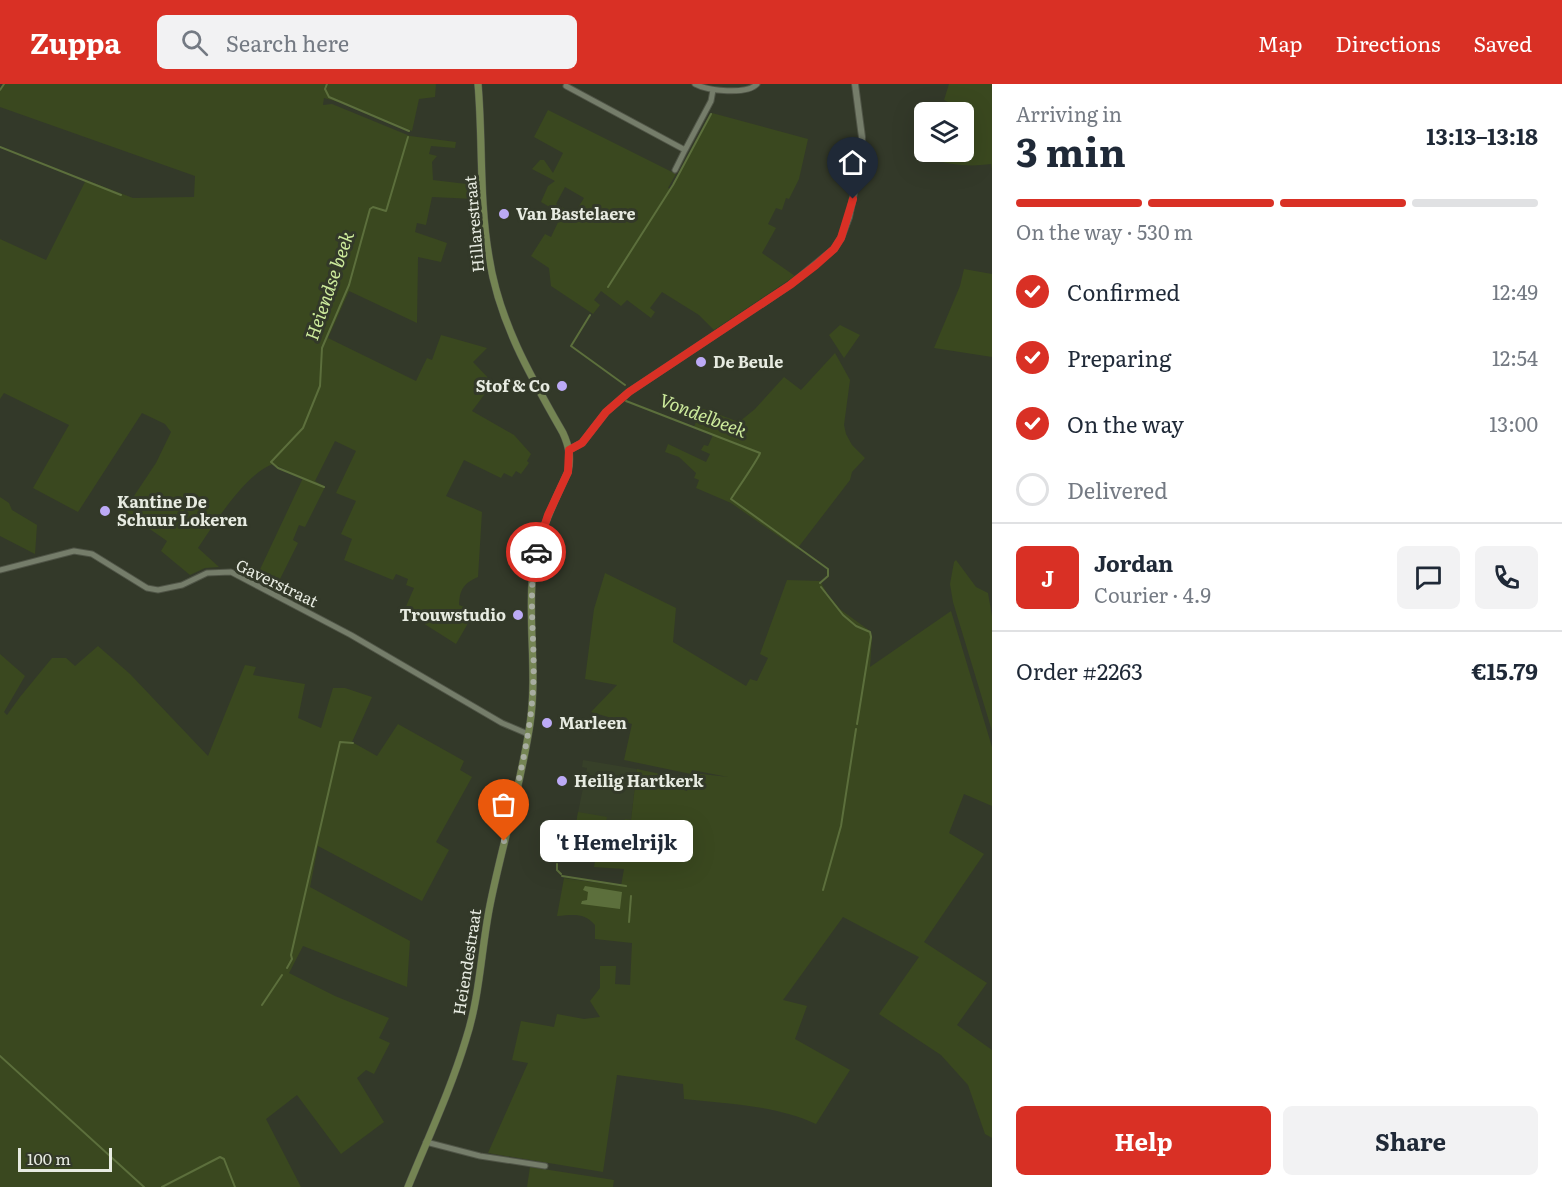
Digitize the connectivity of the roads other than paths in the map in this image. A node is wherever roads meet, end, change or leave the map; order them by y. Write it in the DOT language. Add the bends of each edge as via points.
graph roads {
  1 [pos="478,84"];
  2 [pos="695,84"];
  3 [pos="757,84"];
  4 [pos="855,84"];
  5 [pos="566,86"];
  6 [pos="713,90"];
  7 [pos="685,150"];
  8 [pos="675,170"];
  9 [pos="569,450"];
  10 [pos="0,570"];
  11 [pos="528,734"];
  12 [pos="426,1142"];
  13 [pos="546,1166"];
  14 [pos="408,1187"];
  1 -- 9 [label="main road, Hillarestraat" via="486,237 493,281 510,334"];
  2 -- 6 [label="street"];
  3 -- 6 [label="street" via="748,89"];
  4 -- 9 [label="street" via="861,159 849,217 834,249 790,285 629,392 606,412 582,443"];
  5 -- 7 [label="street"];
  6 -- 7 [label="street"];
  7 -- 8 [label="street"];
  9 -- 11 [label="main road" via="568,472 540,537 533,571 533,686"];
  10 -- 11 [label="street, Gaverstraat" via="74,551 92,554 147,588 158,590 182,585 207,573 231,572"];
  11 -- 12 [label="main road, Heiendestraat" via="490,907 473,1014"];
  12 -- 13 [label="street" via="480,1156"];
  12 -- 14 [label="main road, Heiendestraat"];
}
